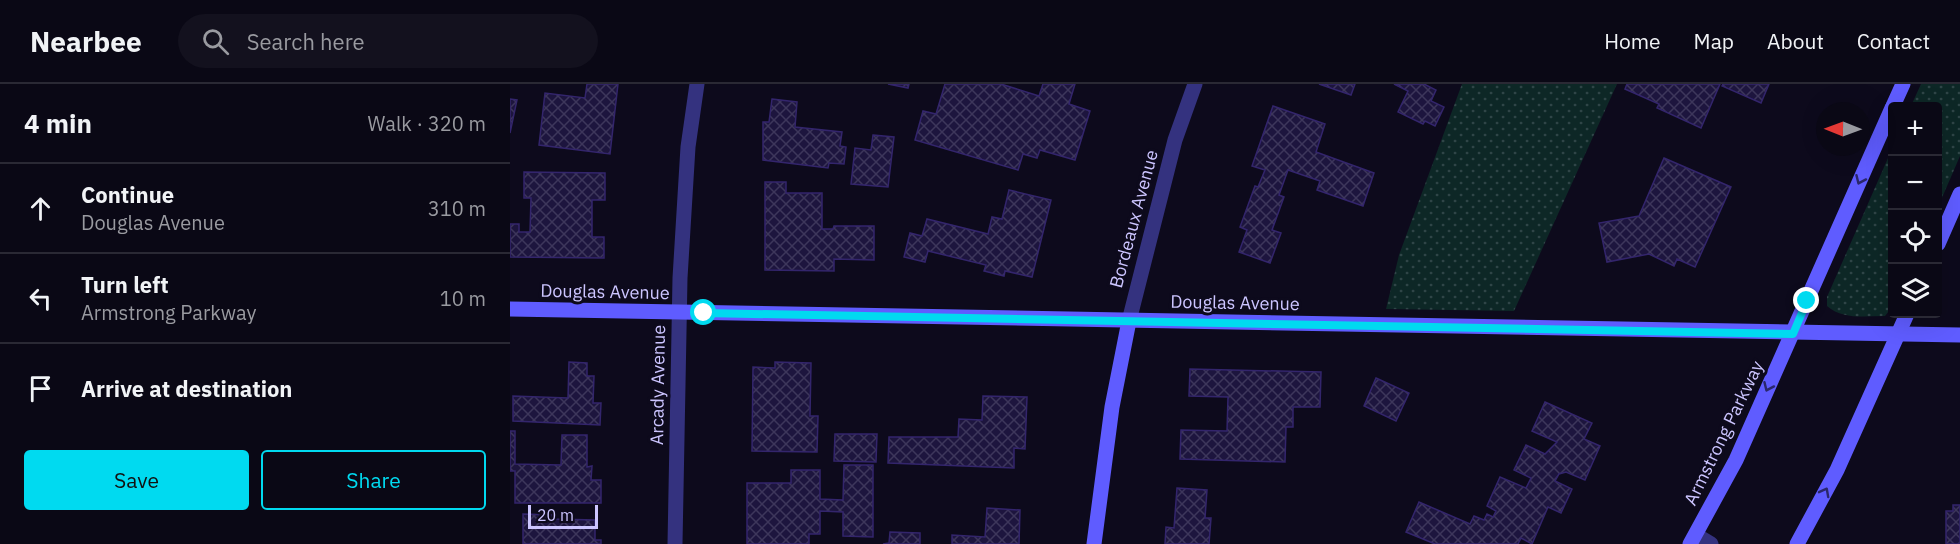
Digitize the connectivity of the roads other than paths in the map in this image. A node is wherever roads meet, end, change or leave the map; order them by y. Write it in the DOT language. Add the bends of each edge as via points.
graph roads {
  1 [pos="697,84"];
  2 [pos="1195,84"];
  3 [pos="1903,84"];
  4 [pos="1895,102"];
  5 [pos="1888,118"];
  6 [pos="1960,194"];
  7 [pos="1942,235"];
  8 [pos="510,309"];
  9 [pos="679,312"];
  10 [pos="1905,318"];
  11 [pos="1129,321"];
  12 [pos="1793,334"];
  13 [pos="1897,334"];
  14 [pos="1960,335"];
  15 [pos="1693,539"];
  16 [pos="675,544"];
  17 [pos="1094,544"];
  18 [pos="1711,544"];
  19 [pos="1797,544"];
  1 -- 9 [label="street, Arcady Avenue" via="687,158"];
  2 -- 11 [label="street, Bordeaux Avenue" via="1175,140"];
  3 -- 4 [label="street, Armstrong Parkway"];
  5 -- 12 [label="street, Armstrong Parkway, one-way"];
  6 -- 7 [label="street"];
  8 -- 9 [label="street, Douglas Avenue"];
  9 -- 11 [label="street, Douglas Avenue"];
  9 -- 16 [label="street, Arcady Avenue"];
  10 -- 13 [label="street"];
  11 -- 12 [label="street, Douglas Avenue"];
  11 -- 17 [label="street, Bordeaux Avenue" via="1112,407"];
  12 -- 13 [label="street, Douglas Avenue"];
  12 -- 15 [label="street, Armstrong Parkway, one-way" via="1736,460"];
  13 -- 14 [label="street, Douglas Avenue"];
  19 -- 13 [label="street, one-way" via="1836,470"];
  15 -- 18 [label="street"];
}
